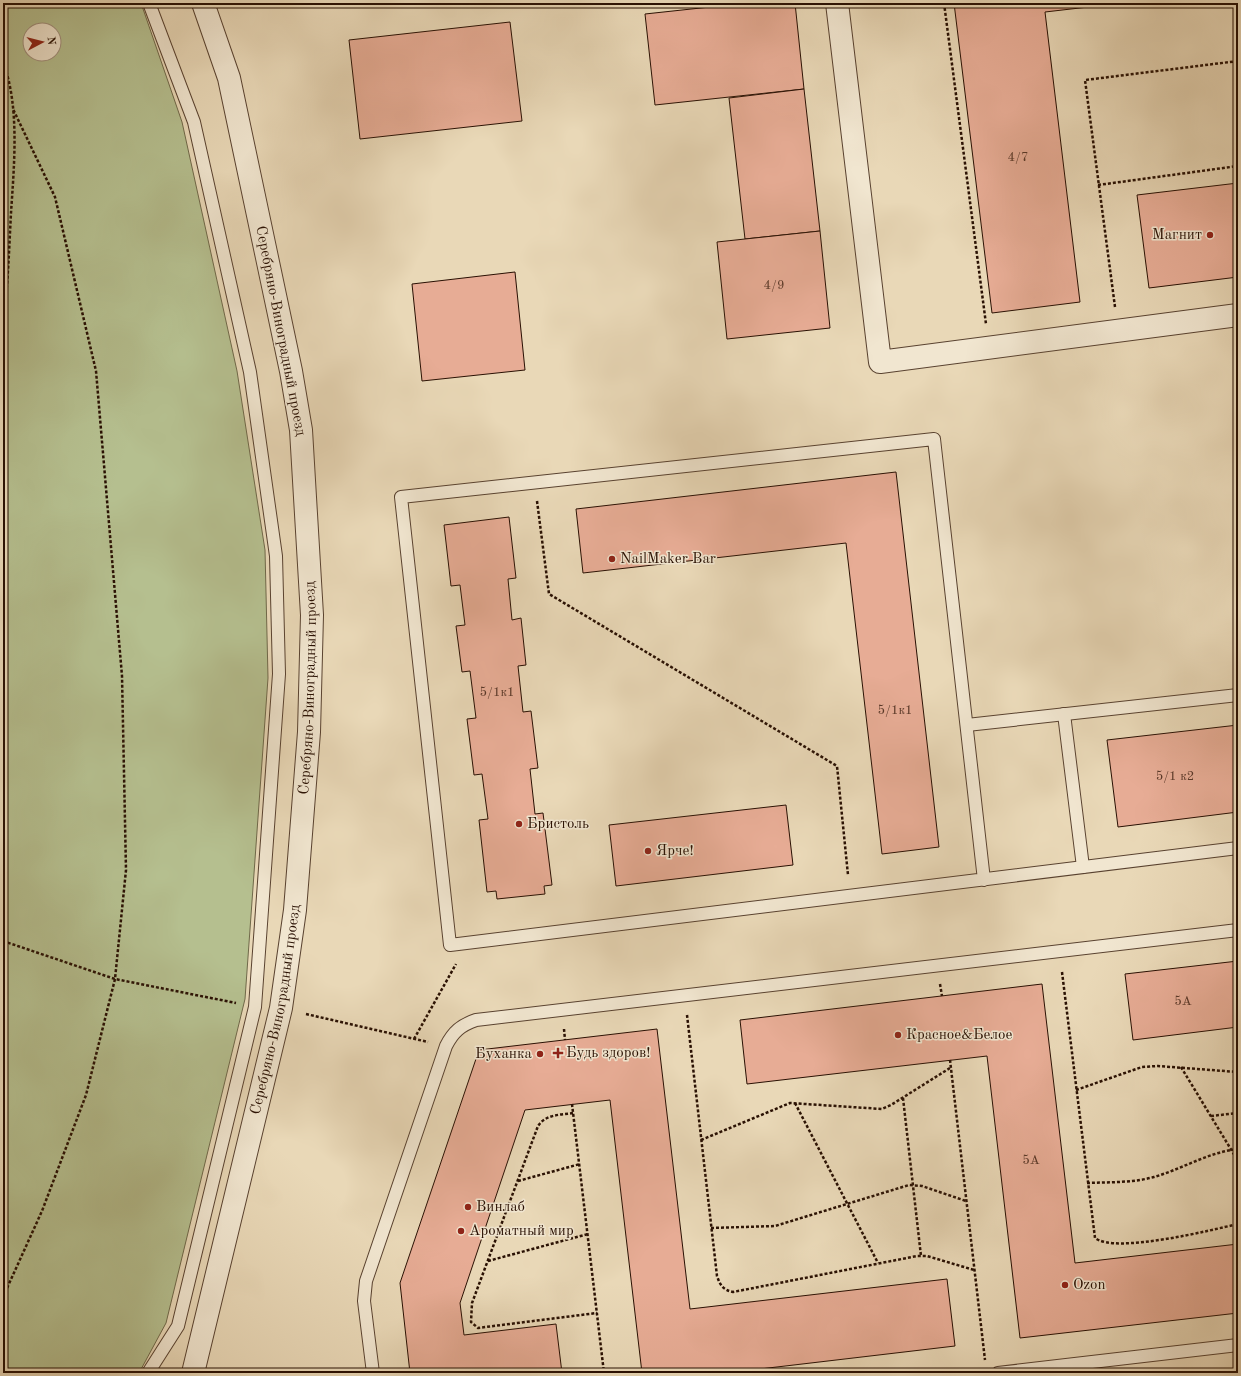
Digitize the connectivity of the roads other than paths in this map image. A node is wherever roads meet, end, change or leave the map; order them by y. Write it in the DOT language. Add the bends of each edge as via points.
graph roads {
  1 [pos="149,3"];
  2 [pos="203,3"];
  3 [pos="837,3"];
  4 [pos="1238,315"];
  5 [pos="1238,694"];
  6 [pos="1064,714"];
  7 [pos="967,725"];
  8 [pos="1238,848"];
  9 [pos="1083,867"];
  10 [pos="984,880"];
  11 [pos="1238,930"];
  12 [pos="1238,1345"];
  13 [pos="148,1373"];
  14 [pos="193,1373"];
  15 [pos="373,1373"];
  16 [pos="998,1373"];
  1 -- 13 [label="lane" via="194,122 250,372 276,556 279,674 256,1007 178,1326"];
  2 -- 14 [label="street, Серебряно-Виноградный проезд" via="229,78 291,371 300,430 312,615 310,732 295,910 282,1008"];
  3 -- 4 [label="street" via="880,362"];
  5 -- 6 [label="lane"];
  6 -- 7 [label="lane"];
  6 -- 9 [label="lane"];
  7 -- 10 [label="lane"];
  7 -- 10 [label="lane" via="934,438 401,497 450,945"];
  8 -- 9 [label="lane"];
  9 -- 10 [label="lane"];
  11 -- 15 [label="lane" via="476,1020 458,1028 446,1046 366,1281 364,1301"];
  12 -- 16 [label="lane"];
}
